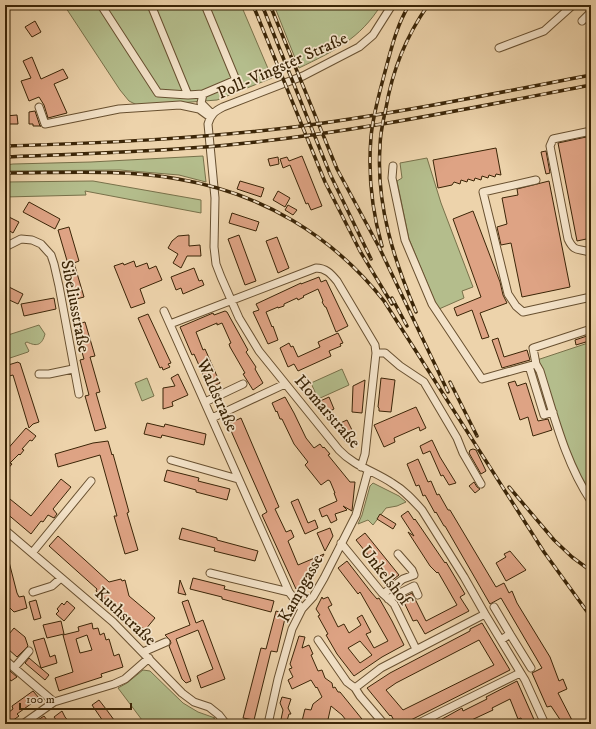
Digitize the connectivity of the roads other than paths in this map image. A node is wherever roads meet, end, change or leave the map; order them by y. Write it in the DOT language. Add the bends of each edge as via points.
graph roads {
  1 [pos="101,5"];
  2 [pos="151,5"];
  3 [pos="205,5"];
  4 [pos="392,5"];
  5 [pos="573,5"];
  6 [pos="591,12"];
  7 [pos="582,21"];
  8 [pos="499,48"];
  9 [pos="203,94"];
  10 [pos="188,95"];
  11 [pos="39,107"];
  12 [pos="211,115"];
  13 [pos="591,131"];
  14 [pos="393,166"];
  15 [pos="536,180"];
  16 [pos="5,247"];
  17 [pos="591,253"];
  18 [pos="591,297"];
  19 [pos="231,300"];
  20 [pos="164,312"];
  21 [pos="170,324"];
  22 [pos="591,329"];
  23 [pos="376,353"];
  24 [pos="532,365"];
  25 [pos="73,369"];
  26 [pos="39,374"];
  27 [pos="243,384"];
  28 [pos="285,384"];
  29 [pos="79,394"];
  30 [pos="205,402"];
  31 [pos="5,412"];
  32 [pos="212,418"];
  33 [pos="5,423"];
  34 [pos="171,460"];
  35 [pos="361,467"];
  36 [pos="368,471"];
  37 [pos="238,479"];
  38 [pos="91,481"];
  39 [pos="481,484"];
  40 [pos="591,501"];
  41 [pos="5,530"];
  42 [pos="341,543"];
  43 [pos="32,553"];
  44 [pos="398,554"];
  45 [pos="210,573"];
  46 [pos="61,578"];
  47 [pos="33,592"];
  48 [pos="289,592"];
  49 [pos="418,595"];
  50 [pos="386,596"];
  51 [pos="494,607"];
  52 [pos="302,609"];
  53 [pos="485,614"];
  54 [pos="510,634"];
  55 [pos="318,640"];
  56 [pos="500,640"];
  57 [pos="166,642"];
  58 [pos="416,649"];
  59 [pos="29,651"];
  60 [pos="143,652"];
  61 [pos="149,658"];
  62 [pos="5,660"];
  63 [pos="14,668"];
  64 [pos="531,668"];
  65 [pos="520,673"];
  66 [pos="355,688"];
  67 [pos="54,702"];
  68 [pos="23,724"];
  69 [pos="226,724"];
  70 [pos="268,724"];
  71 [pos="384,724"];
  72 [pos="417,724"];
  73 [pos="545,724"];
  1 -- 10 [label="street" via="158,93"];
  2 -- 10 [label="street"];
  3 -- 9 [label="street" via="236,80"];
  4 -- 12 [label="street, Poll-Vingster Straße" via="373,35 359,47 302,76 223,107"];
  5 -- 8 [label="street" via="544,31"];
  6 -- 7 [label="street"];
  9 -- 10 [label="street"];
  9 -- 12 [label="street" via="201,103"];
  11 -- 12 [label="street, Poll-Vingster Straße" via="45,124 119,109 180,105 199,109"];
  12 -- 19 [label="street, Homarstraße" via="208,124 215,198 214,247 216,264"];
  13 -- 17 [label="street" via="553,139 550,146 568,239 572,247"];
  14 -- 24 [label="street" via="392,178 406,240 432,304 482,379"];
  15 -- 18 [label="street" via="483,192 508,294 523,312"];
  16 -- 25 [label="street, Sibeliusstraße" via="21,239 32,240 41,244 51,255"];
  19 -- 21 [label="street"];
  19 -- 23 [label="street" via="316,268 323,268 337,281 372,338"];
  19 -- 28 [label="street, Homarstraße" via="259,351"];
  20 -- 21 [label="street, Waldstraße"];
  21 -- 30 [label="street, Waldstraße"];
  22 -- 24 [label="street" via="533,348"];
  23 -- 35 [label="street" via="365,454"];
  23 -- 39 [label="street" via="385,353 424,382"];
  24 -- 40 [label="street" via="540,371 568,456 580,484"];
  25 -- 26 [label="street, Sibeliusstraße"];
  25 -- 29 [label="street, Sibeliusstraße"];
  27 -- 30 [label="street"];
  28 -- 32 [label="street"];
  28 -- 35 [label="street, Homarstraße" via="339,450"];
  30 -- 32 [label="street, Waldstraße"];
  31 -- 33 [label="street"];
  32 -- 37 [label="street, Waldstraße"];
  34 -- 37 [label="street"];
  35 -- 36 [label="street, Homarstraße"];
  36 -- 42 [label="street, Kampgasse" via="358,508"];
  36 -- 53 [label="street, Homarstraße" via="392,483 422,510"];
  37 -- 48 [label="street, Waldstraße"];
  38 -- 43 [label="street"];
  41 -- 43 [label="street, Kuthstraße"];
  42 -- 50 [label="street, Unkelshof"];
  42 -- 52 [label="street, Kampgasse" via="313,596"];
  43 -- 46 [label="street, Kuthstraße"];
  44 -- 50 [label="street" via="414,575 403,579"];
  45 -- 48 [label="street"];
  46 -- 47 [label="street" via="52,586"];
  46 -- 60 [label="street, Kuthstraße" via="113,622"];
  48 -- 52 [label="street, Waldstraße"];
  49 -- 50 [label="street" via="414,586"];
  50 -- 58 [label="street, Unkelshof" via="394,604"];
  51 -- 54 [label="street"];
  52 -- 70 [label="street, Kampgasse" via="292,629"];
  53 -- 56 [label="street, Homarstraße"];
  53 -- 58 [label="street"];
  54 -- 56 [label="street"];
  54 -- 64 [label="street"];
  55 -- 66 [label="street" via="347,682"];
  56 -- 65 [label="street, Homarstraße"];
  57 -- 60 [label="street"];
  58 -- 66 [label="street" via="381,668"];
  59 -- 63 [label="street"];
  60 -- 61 [label="street, Kuthstraße"];
  61 -- 67 [label="street" via="125,679"];
  61 -- 69 [label="street, Kuthstraße" via="182,692 194,702 209,707"];
  62 -- 63 [label="street"];
  63 -- 67 [label="street"];
  65 -- 72 [label="street"];
  65 -- 73 [label="street, Homarstraße"];
  66 -- 71 [label="street"];
  67 -- 68 [label="street"];
}
